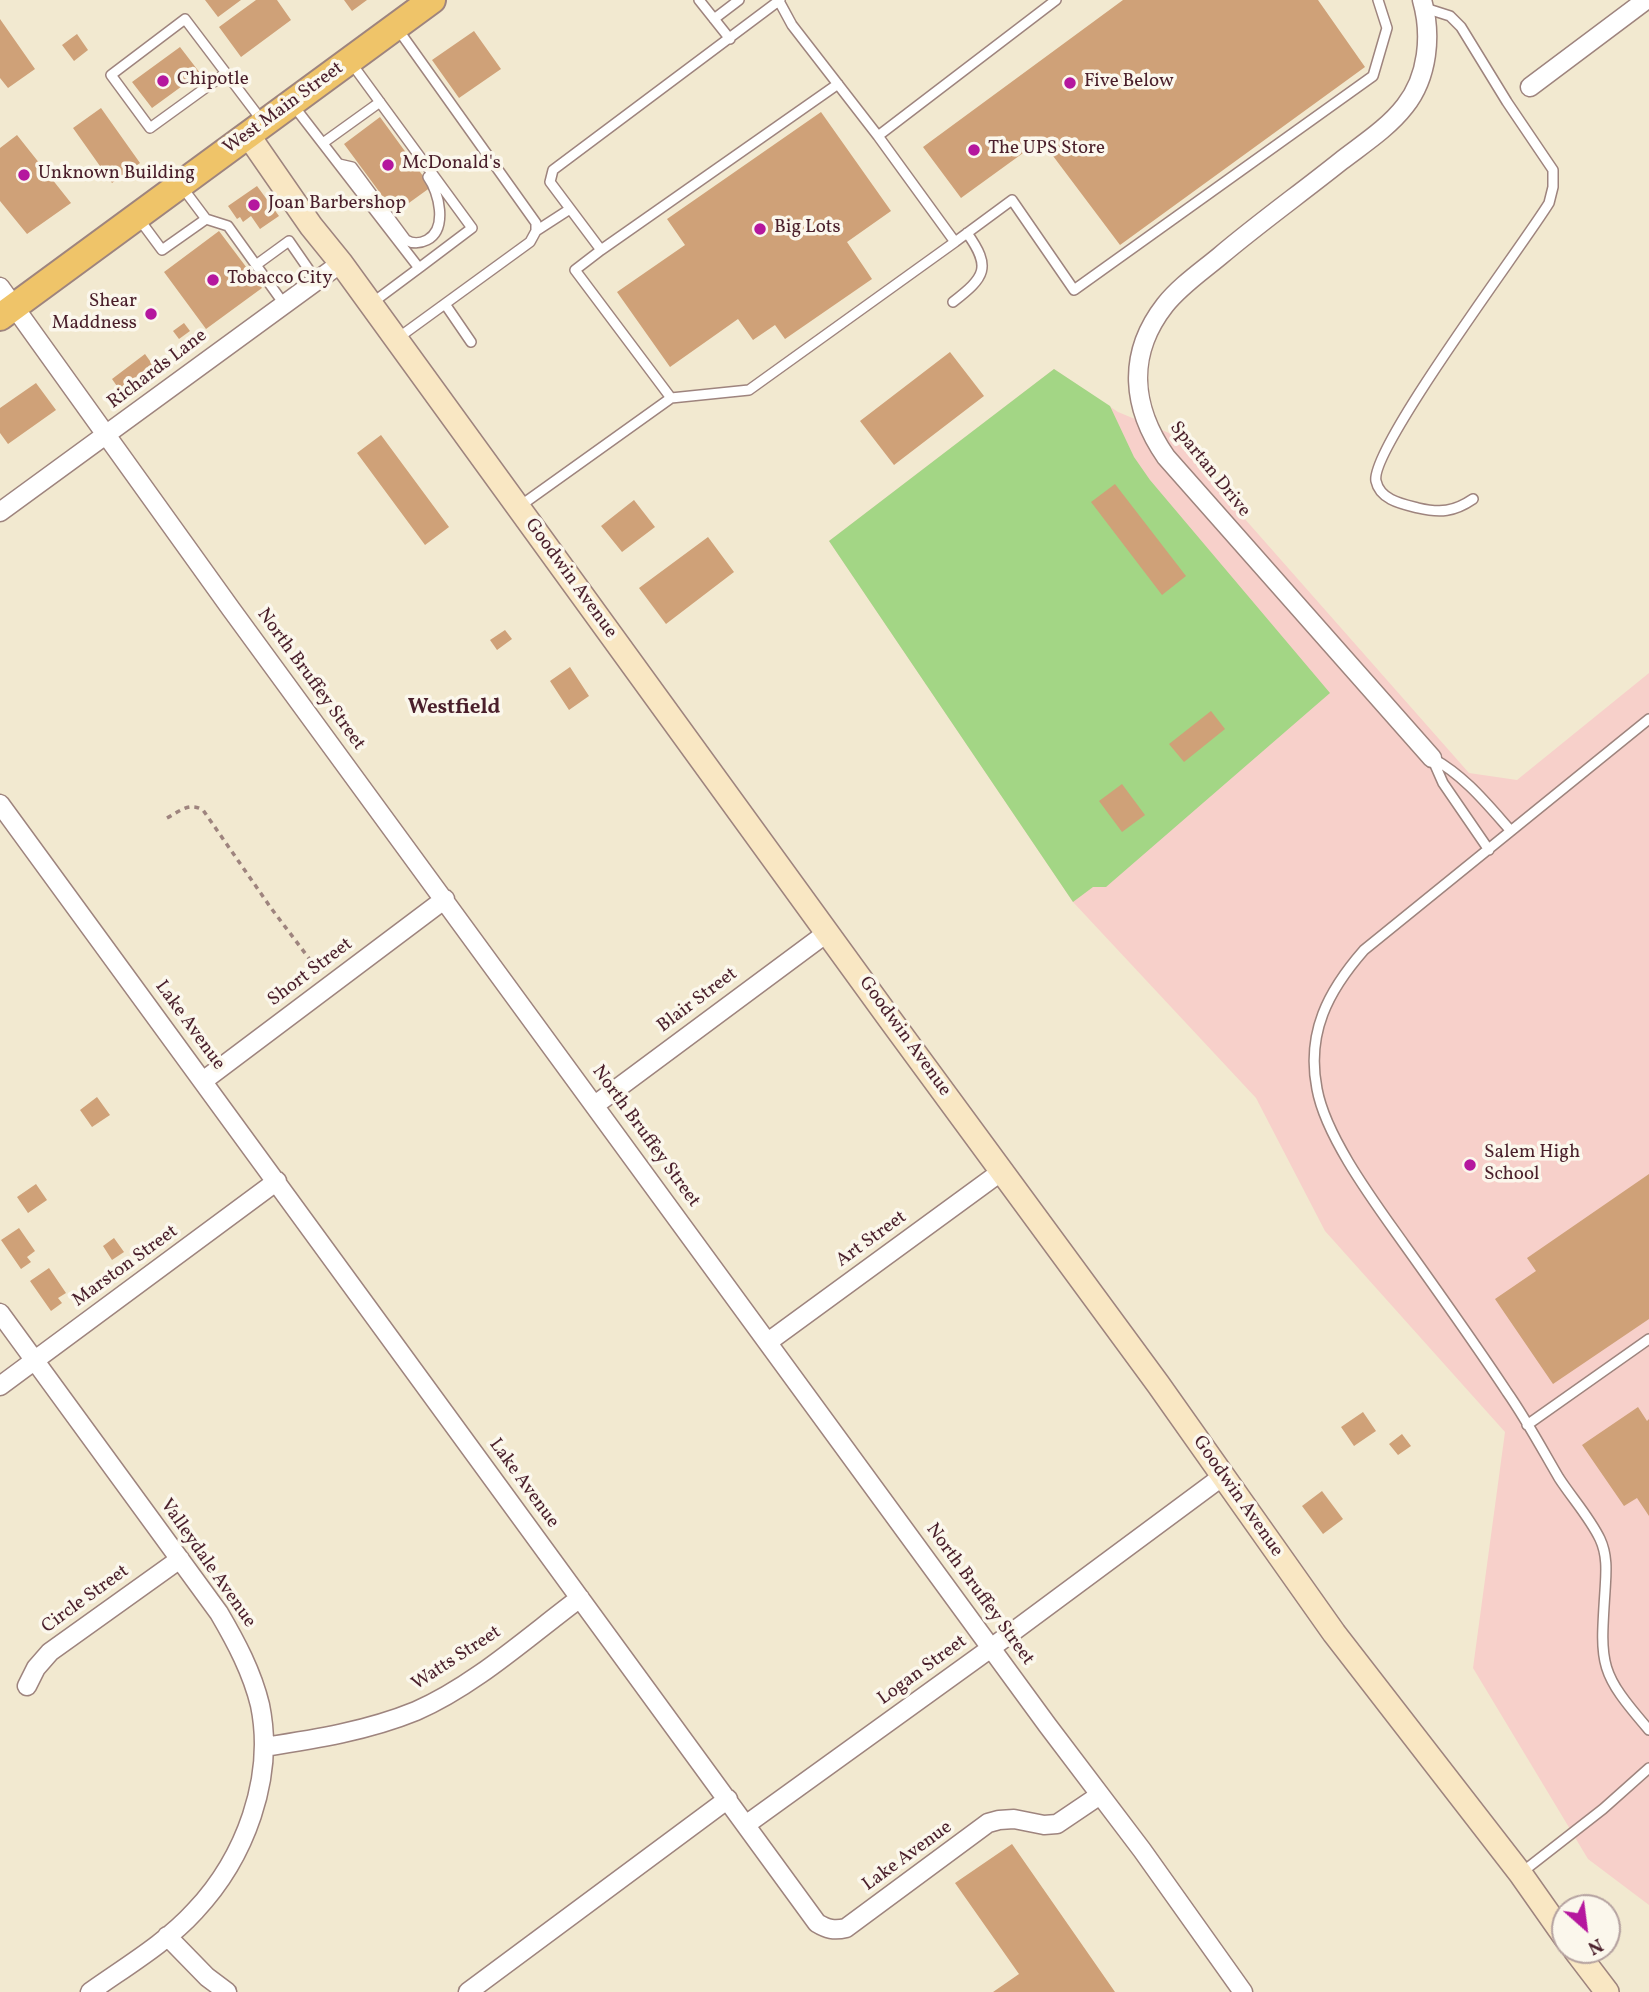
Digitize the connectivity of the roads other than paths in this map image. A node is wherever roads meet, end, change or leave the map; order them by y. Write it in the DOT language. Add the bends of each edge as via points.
graph roads {
  1 [pos="699,0"];
  2 [pos="739,0"];
  3 [pos="1056,0"];
  4 [pos="1378,0"];
  5 [pos="1646,0"];
  6 [pos="780,1"];
  7 [pos="422,3"];
  8 [pos="1423,4"];
  9 [pos="715,19"];
  10 [pos="396,26"];
  11 [pos="730,39"];
  12 [pos="350,61"];
  13 [pos="226,73"];
  14 [pos="838,84"];
  15 [pos="1530,87"];
  16 [pos="380,102"];
  17 [pos="292,103"];
  18 [pos="389,114"];
  19 [pos="256,129"];
  20 [pos="878,135"];
  21 [pos="323,143"];
  22 [pos="339,164"];
  23 [pos="180,184"];
  24 [pos="570,209"];
  25 [pos="137,216"];
  26 [pos="206,219"];
  27 [pos="311,226"];
  28 [pos="536,231"];
  29 [pos="967,233"];
  30 [pos="289,242"];
  31 [pos="956,242"];
  32 [pos="601,250"];
  33 [pos="341,263"];
  34 [pos="256,265"];
  35 [pos="419,268"];
  36 [pos="316,280"];
  37 [pos="953,302"];
  38 [pos="5,304"];
  39 [pos="284,304"];
  40 [pos="370,304"];
  41 [pos="445,304"];
  42 [pos="396,340"];
  43 [pos="471,342"];
  44 [pos="670,398"];
  45 [pos="106,435"];
  46 [pos="1473,499"];
  47 [pos="518,508"];
  48 [pos="0,512"];
  49 [pos="1649,719"];
  50 [pos="1432,758"];
  51 [pos="0,804"];
  52 [pos="1511,831"];
  53 [pos="1489,850"];
  54 [pos="445,900"];
  55 [pos="828,932"];
  56 [pos="203,1081"];
  57 [pos="595,1105"];
  58 [pos="1002,1171"];
  59 [pos="277,1181"];
  60 [pos="0,1313"];
  61 [pos="1649,1339"];
  62 [pos="768,1342"];
  63 [pos="34,1360"];
  64 [pos="0,1386"];
  65 [pos="1527,1425"];
  66 [pos="1223,1476"];
  67 [pos="180,1559"];
  68 [pos="580,1598"];
  69 [pos="991,1647"];
  70 [pos="27,1686"];
  71 [pos="1649,1730"];
  72 [pos="264,1747"];
  73 [pos="1649,1768"];
  74 [pos="1100,1795"];
  75 [pos="728,1799"];
  76 [pos="747,1824"];
  77 [pos="1520,1873"];
  78 [pos="1551,1917"];
  79 [pos="167,1936"];
  80 [pos="1585,1964"];
  81 [pos="90,1992"];
  82 [pos="227,1992"];
  83 [pos="468,1992"];
  84 [pos="1243,1992"];
  85 [pos="1607,1992"];
  1 -- 9 [label="lane"];
  2 -- 9 [label="lane"];
  3 -- 20 [label="lane"];
  4 -- 29 [label="lane" via="1387,28 1373,76 1074,290 1012,200"];
  5 -- 15 [label="street"];
  6 -- 11 [label="lane"];
  6 -- 14 [label="lane" via="792,26"];
  7 -- 10 [label="main road, West Main Street"];
  8 -- 46 [label="lane, Spartan Drive" via="1450,16 1461,27 1553,170 1553,187 1542,215 1429,378 1376,470 1381,491 1406,505 1447,512"];
  8 -- 50 [label="street, Spartan Drive" via="1426,55 1405,106 1380,132 1177,292 1164,306 1144,345 1138,393 1147,427 1166,457"];
  9 -- 11 [label="lane"];
  10 -- 12 [label="main road, West Main Street"];
  10 -- 28 [label="lane" via="516,193 536,223"];
  11 -- 24 [label="lane" via="553,170 550,182"];
  12 -- 16 [label="lane"];
  12 -- 17 [label="main road, West Main Street"];
  13 -- 13 [label="lane" via="185,19 111,75 150,128"];
  13 -- 19 [label="lane"];
  14 -- 20 [label="lane"];
  14 -- 32 [label="lane"];
  16 -- 18 [label="lane"];
  16 -- 21 [label="lane"];
  17 -- 19 [label="main road, West Main Street"];
  17 -- 21 [label="lane"];
  18 -- 22 [label="lane" via="393,129 434,185 439,227 433,236 413,244 405,240 352,167"];
  18 -- 35 [label="lane" via="472,228"];
  19 -- 23 [label="main road, West Main Street"];
  19 -- 27 [label="street, Goodwin Avenue"];
  20 -- 31 [label="lane"];
  21 -- 22 [label="lane"];
  22 -- 35 [label="lane"];
  23 -- 25 [label="main road, West Main Street"];
  23 -- 26 [label="lane"];
  24 -- 28 [label="lane"];
  24 -- 32 [label="lane"];
  25 -- 26 [label="lane" via="162,250"];
  25 -- 38 [label="main road, West Main Street"];
  26 -- 34 [label="lane" via="228,226"];
  27 -- 30 [label="lane"];
  27 -- 33 [label="street, Goodwin Avenue"];
  28 -- 41 [label="lane" via="530,242"];
  29 -- 31 [label="lane"];
  29 -- 37 [label="lane" via="980,251 982,269 976,284"];
  30 -- 34 [label="lane"];
  30 -- 36 [label="lane"];
  31 -- 44 [label="lane" via="749,390"];
  32 -- 44 [label="lane" via="575,270"];
  33 -- 36 [label="street, Richards Lane"];
  33 -- 40 [label="street, Goodwin Avenue"];
  34 -- 39 [label="lane"];
  35 -- 40 [label="lane"];
  36 -- 39 [label="street, Richards Lane"];
  38 -- 45 [label="street, North Bruffey Street"];
  39 -- 45 [label="street, Richards Lane"];
  40 -- 42 [label="street, Goodwin Avenue"];
  41 -- 42 [label="lane"];
  41 -- 43 [label="lane"];
  42 -- 47 [label="street, Goodwin Avenue"];
  44 -- 47 [label="lane"];
  45 -- 48 [label="street, Richards Lane"];
  45 -- 54 [label="street, North Bruffey Street"];
  47 -- 55 [label="street, Goodwin Avenue"];
  49 -- 52 [label="lane"];
  50 -- 52 [label="lane" via="1467,783"];
  50 -- 53 [label="lane" via="1443,783"];
  51 -- 56 [label="street, Lake Avenue"];
  52 -- 53 [label="lane"];
  53 -- 65 [label="lane" via="1364,950 1343,974 1320,1021 1314,1063 1316,1088 1334,1137"];
  54 -- 56 [label="street, Short Street"];
  54 -- 57 [label="street, North Bruffey Street"];
  55 -- 57 [label="street, Blair Street"];
  55 -- 58 [label="street, Goodwin Avenue"];
  56 -- 59 [label="street, Lake Avenue"];
  57 -- 62 [label="street, North Bruffey Street"];
  58 -- 62 [label="street, Art Street"];
  58 -- 66 [label="street, Goodwin Avenue"];
  59 -- 63 [label="street, Marston Street"];
  59 -- 68 [label="street, Lake Avenue"];
  60 -- 63 [label="street, Valleydale Avenue"];
  61 -- 65 [label="lane"];
  62 -- 69 [label="street, North Bruffey Street"];
  63 -- 64 [label="street, Marston Street"];
  63 -- 67 [label="street, Valleydale Avenue"];
  65 -- 71 [label="lane" via="1600,1540 1606,1567 1604,1665 1612,1685"];
  66 -- 69 [label="street, Logan Street"];
  66 -- 77 [label="street, Goodwin Avenue" via="1334,1633"];
  67 -- 70 [label="street, Circle Street" via="50,1652"];
  67 -- 72 [label="street, Valleydale Avenue" via="238,1645 260,1705"];
  68 -- 72 [label="street, Watts Street" via="474,1676 418,1710 341,1735"];
  68 -- 75 [label="street, Lake Avenue"];
  69 -- 74 [label="street, North Bruffey Street"];
  69 -- 76 [label="street, Logan Street"];
  72 -- 79 [label="street, Valleydale Avenue" via="252,1817 233,1860 194,1913"];
  73 -- 77 [label="lane"];
  74 -- 76 [label="street, Lake Avenue" via="1057,1824 1014,1819 988,1824 846,1928 836,1930 817,1923"];
  74 -- 84 [label="street, North Bruffey Street"];
  75 -- 76 [label="street, Lake Avenue"];
  75 -- 83 [label="street"];
  77 -- 78 [label="street, Goodwin Avenue"];
  79 -- 81 [label="street, Valleydale Avenue"];
  79 -- 82 [label="street"];
  80 -- 85 [label="street"];
}
